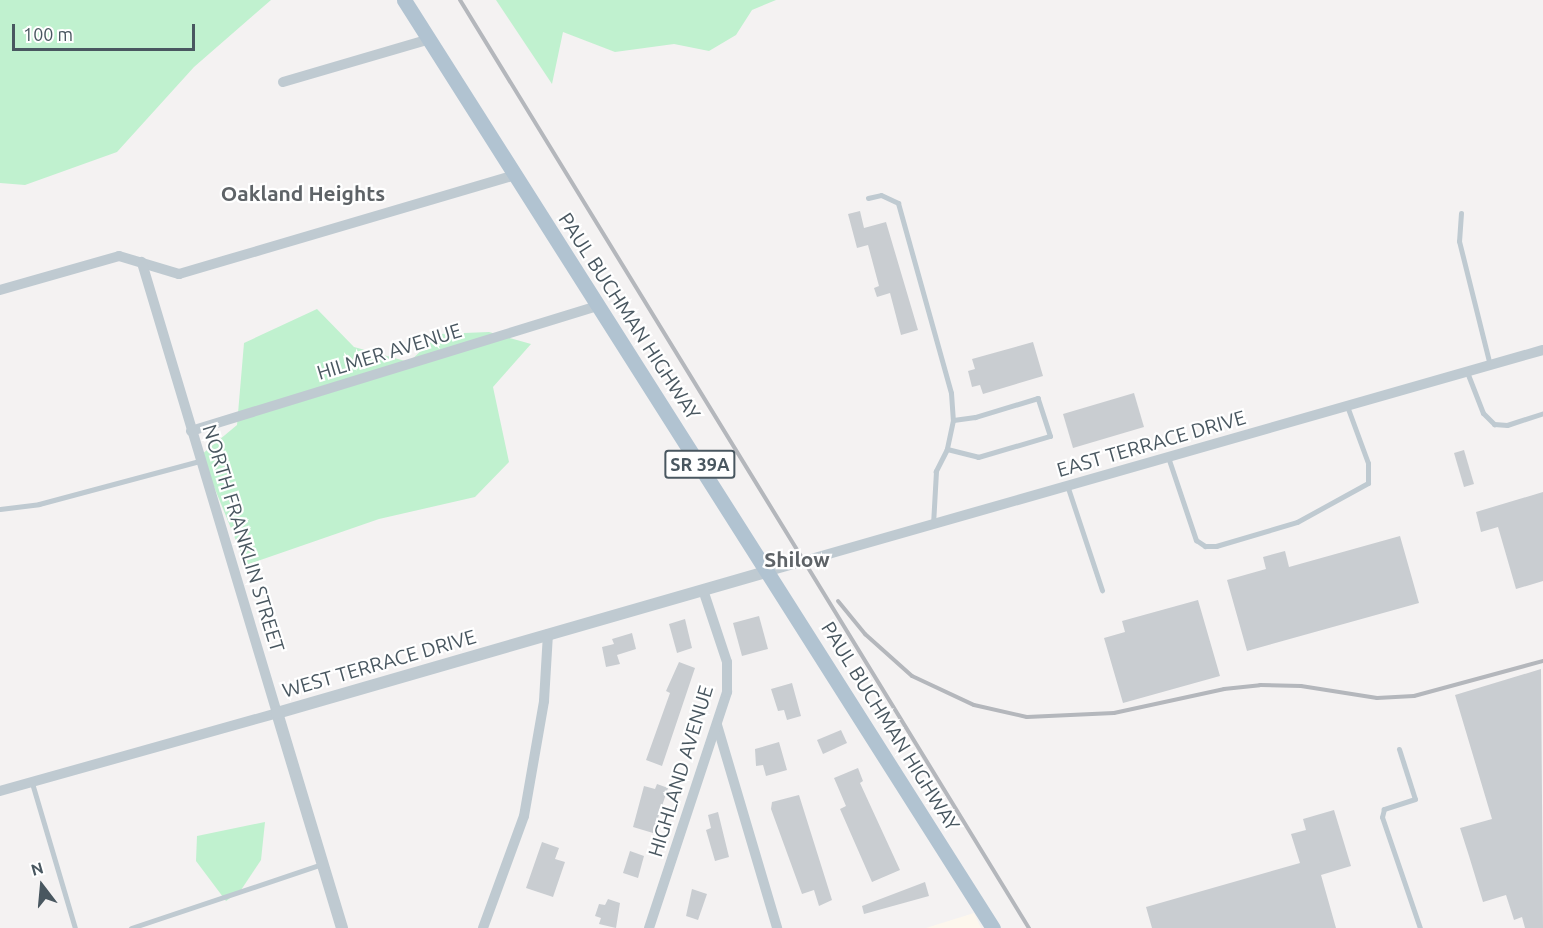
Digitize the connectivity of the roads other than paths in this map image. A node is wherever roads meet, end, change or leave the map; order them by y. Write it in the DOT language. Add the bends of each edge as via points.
graph roads {
  1 [pos="404,0"];
  2 [pos="427,40"];
  3 [pos="283,82"];
  4 [pos="515,175"];
  5 [pos="868,198"];
  6 [pos="1461,213"];
  7 [pos="142,262"];
  8 [pos="0,290"];
  9 [pos="598,306"];
  10 [pos="1543,350"];
  11 [pos="1490,365"];
  12 [pos="1467,372"];
  13 [pos="1347,405"];
  14 [pos="1543,413"];
  15 [pos="953,420"];
  16 [pos="191,431"];
  17 [pos="946,449"];
  18 [pos="1168,457"];
  19 [pos="200,461"];
  20 [pos="1067,485"];
  21 [pos="0,509"];
  22 [pos="933,524"];
  23 [pos="769,571"];
  24 [pos="703,590"];
  25 [pos="1102,590"];
  26 [pos="548,634"];
  27 [pos="277,714"];
  28 [pos="717,725"];
  29 [pos="1399,749"];
  30 [pos="32,782"];
  31 [pos="0,791"];
  32 [pos="322,864"];
  33 [pos="75,928"];
  34 [pos="131,928"];
  35 [pos="342,928"];
  36 [pos="483,928"];
  37 [pos="649,928"];
  38 [pos="777,928"];
  39 [pos="993,928"];
  40 [pos="1420,928"];
  1 -- 2 [label="main road, PAUL BUCHMAN HIGHWAY / SR 39A"];
  2 -- 3 [label="street"];
  2 -- 4 [label="main road, PAUL BUCHMAN HIGHWAY / SR 39A"];
  4 -- 7 [label="street" via="179,274"];
  4 -- 9 [label="main road, PAUL BUCHMAN HIGHWAY / SR 39A"];
  5 -- 15 [label="lane" via="881,195 897,203 951,393"];
  6 -- 11 [label="lane" via="1459,241"];
  7 -- 8 [label="street" via="119,256"];
  7 -- 16 [label="street, NORTH FRANKLIN STREET"];
  9 -- 16 [label="street, HILMER AVENUE"];
  9 -- 23 [label="main road, PAUL BUCHMAN HIGHWAY / SR 39A"];
  10 -- 11 [label="street, EAST TERRACE DRIVE"];
  11 -- 12 [label="street, EAST TERRACE DRIVE"];
  12 -- 13 [label="street, EAST TERRACE DRIVE"];
  12 -- 14 [label="lane" via="1483,413 1494,423 1507,425"];
  13 -- 18 [label="street, EAST TERRACE DRIVE"];
  13 -- 18 [label="lane" via="1368,463 1368,483 1297,522 1216,546 1205,546 1196,540"];
  15 -- 17 [label="lane"];
  15 -- 17 [label="lane" via="1038,398 1050,436 978,457"];
  16 -- 19 [label="street, NORTH FRANKLIN STREET"];
  17 -- 22 [label="lane" via="936,471"];
  18 -- 20 [label="street, EAST TERRACE DRIVE"];
  19 -- 21 [label="lane" via="39,504"];
  19 -- 27 [label="street, NORTH FRANKLIN STREET"];
  20 -- 22 [label="street, EAST TERRACE DRIVE"];
  20 -- 25 [label="lane"];
  22 -- 23 [label="street, EAST TERRACE DRIVE"];
  23 -- 24 [label="street, WEST TERRACE DRIVE"];
  23 -- 39 [label="main road, PAUL BUCHMAN HIGHWAY / SR 39A"];
  24 -- 26 [label="street, WEST TERRACE DRIVE"];
  24 -- 28 [label="street, HIGHLAND AVENUE" via="727,662 727,692"];
  26 -- 27 [label="street, WEST TERRACE DRIVE"];
  26 -- 36 [label="street" via="544,701 524,816"];
  27 -- 30 [label="street, WEST TERRACE DRIVE"];
  27 -- 32 [label="street, NORTH FRANKLIN STREET"];
  28 -- 37 [label="street, HIGHLAND AVENUE"];
  28 -- 38 [label="street"];
  29 -- 40 [label="lane" via="1415,799 1384,809 1382,817"];
  30 -- 31 [label="street, WEST TERRACE DRIVE"];
  30 -- 33 [label="lane"];
  32 -- 34 [label="lane"];
  32 -- 35 [label="street, NORTH FRANKLIN STREET"];
}
